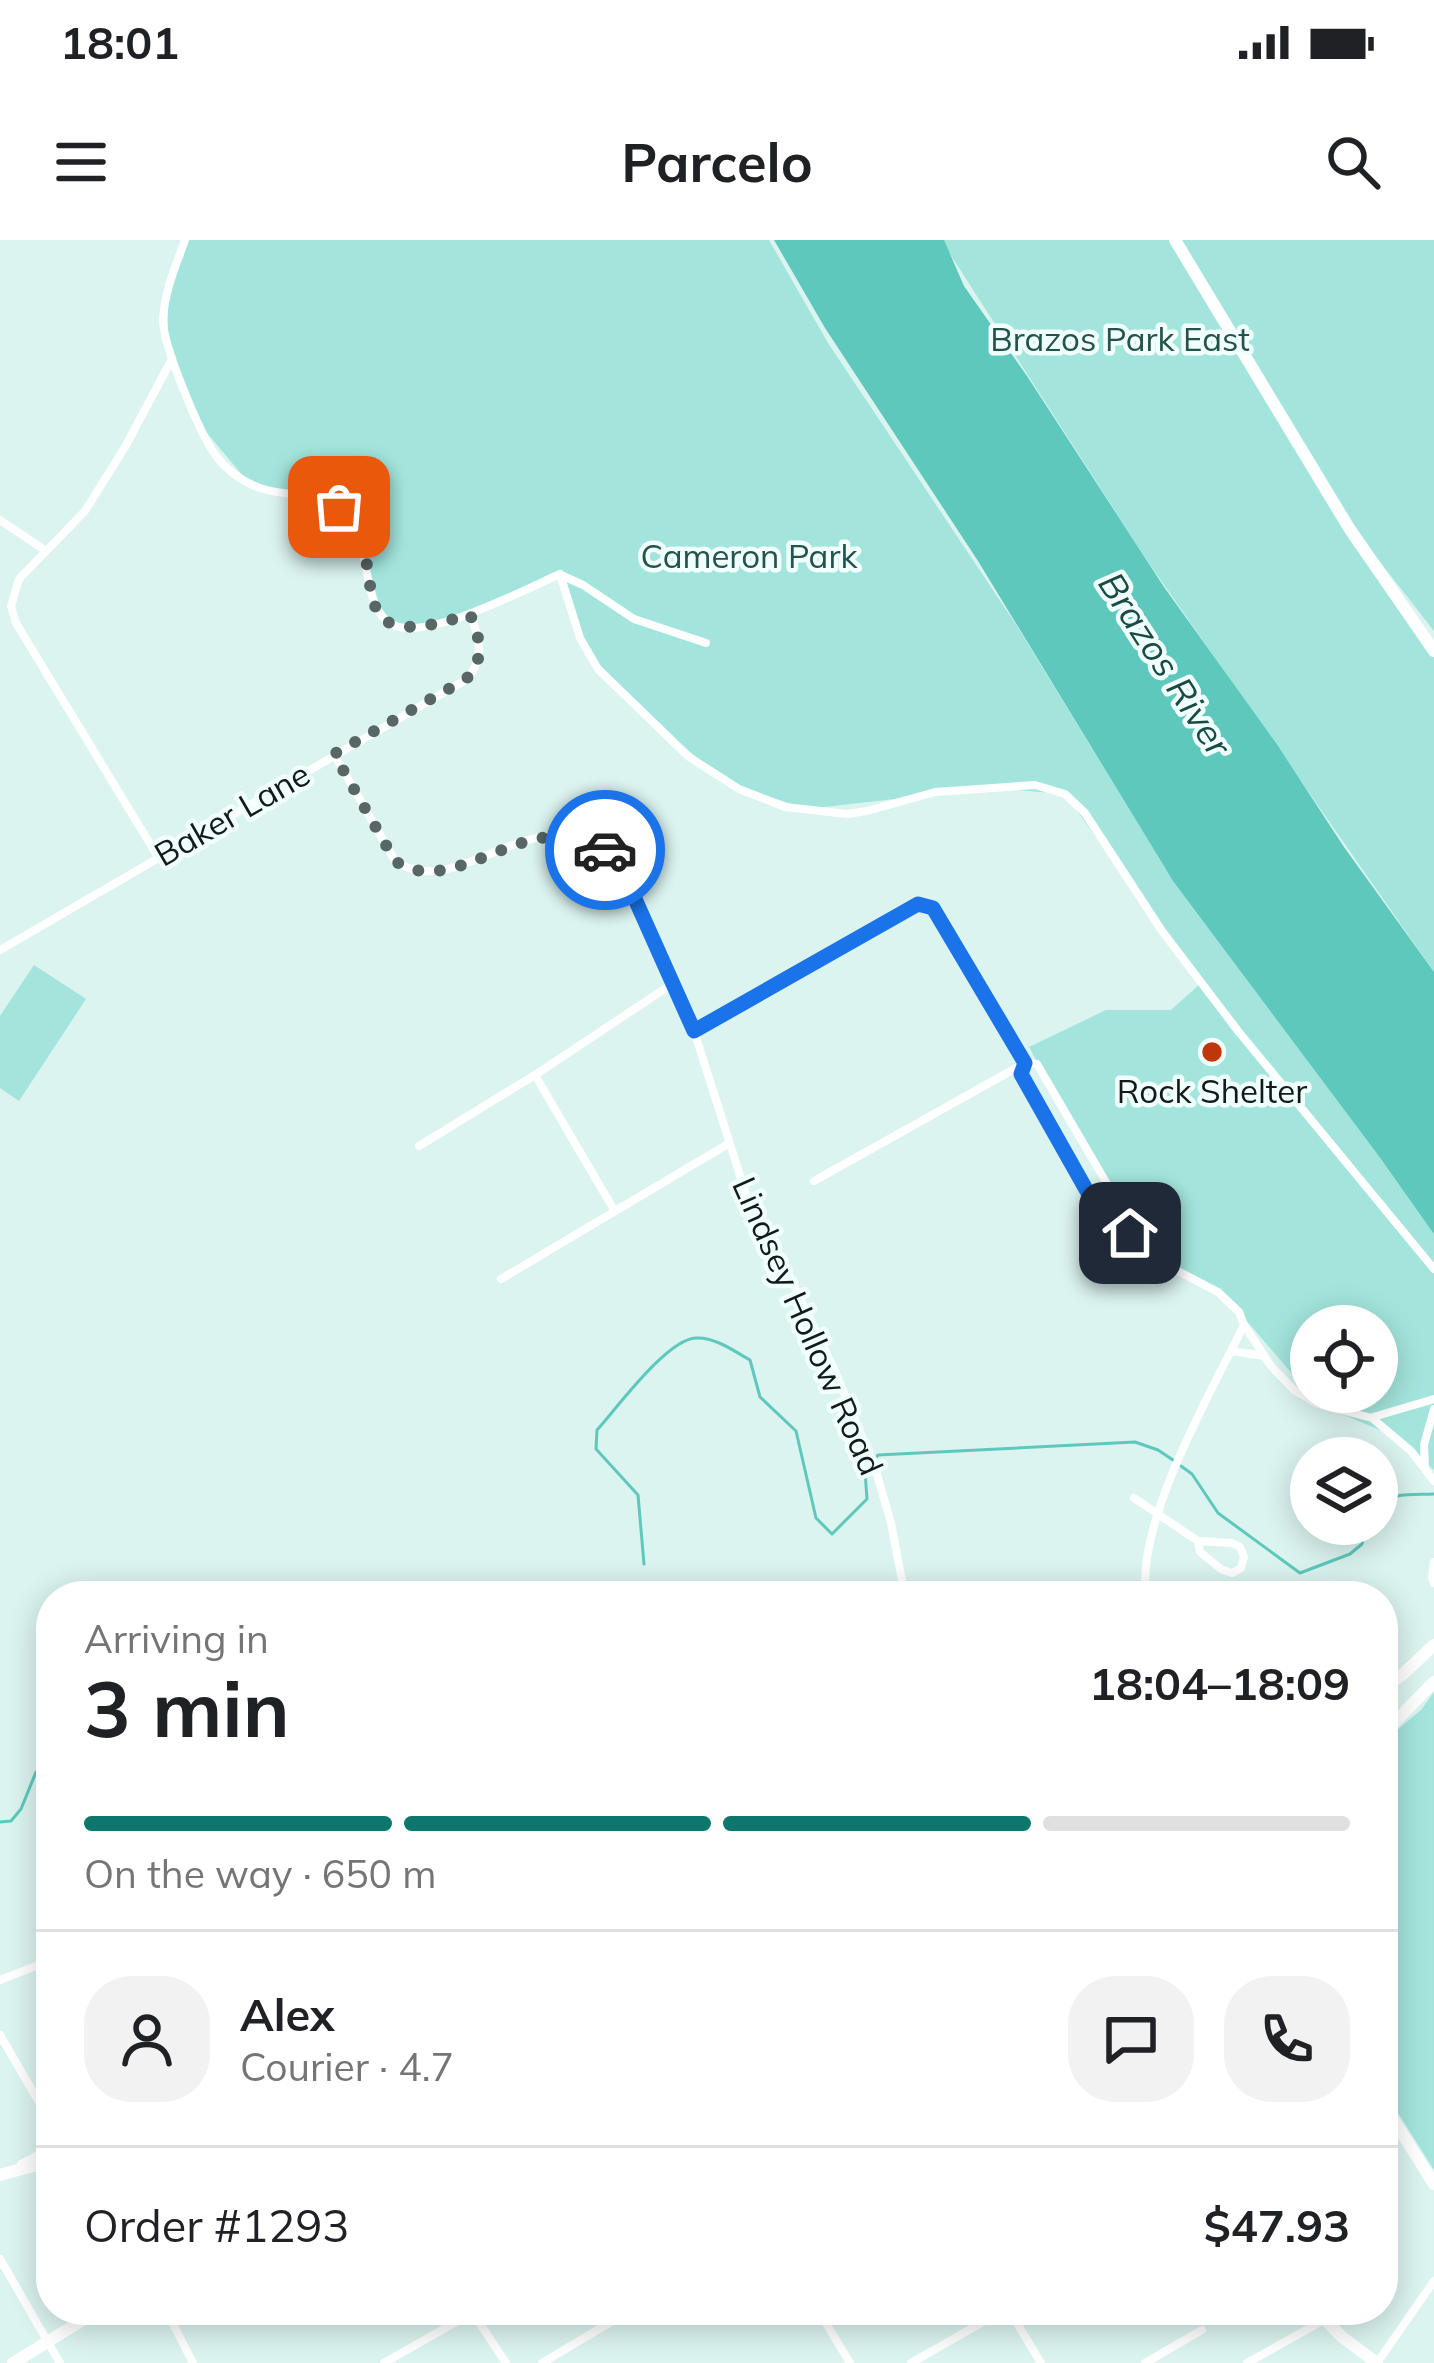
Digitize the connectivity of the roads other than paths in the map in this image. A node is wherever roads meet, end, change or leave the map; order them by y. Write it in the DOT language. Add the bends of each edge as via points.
graph roads {
  1 [pos="185,240"];
  2 [pos="1175,240"];
  3 [pos="172,359"];
  4 [pos="0,520"];
  5 [pos="46,551"];
  6 [pos="560,574"];
  7 [pos="470,614"];
  8 [pos="706,643"];
  9 [pos="1434,651"];
  10 [pos="334,754"];
  11 [pos="158,857"];
  12 [pos="0,950"];
  13 [pos="672,984"];
  14 [pos="694,1031"];
  15 [pos="1025,1063"];
  16 [pos="535,1075"];
  17 [pos="728,1144"];
  18 [pos="419,1146"];
  19 [pos="814,1180"];
  20 [pos="614,1210"];
  21 [pos="1124,1225"];
  22 [pos="1434,1269"];
  23 [pos="501,1279"];
  24 [pos="1244,1325"];
  25 [pos="1232,1351"];
  26 [pos="1264,1355"];
  27 [pos="1434,1404"];
  28 [pos="1372,1418"];
  29 [pos="1425,1470"];
  30 [pos="1434,1481"];
  31 [pos="1134,1498"];
  32 [pos="1158,1515"];
  33 [pos="1198,1541"];
  34 [pos="1434,1562"];
  35 [pos="902,1581"];
  36 [pos="1146,1581"];
  37 [pos="1434,1583"];
  38 [pos="1434,1645"];
  39 [pos="1398,1679"];
  40 [pos="1434,1682"];
  41 [pos="1398,1719"];
  42 [pos="36,1966"];
  43 [pos="0,1980"];
  44 [pos="0,2035"];
  45 [pos="36,2097"];
  46 [pos="1398,2129"];
  47 [pos="36,2156"];
  48 [pos="36,2168"];
  49 [pos="3,2174"];
  50 [pos="1434,2184"];
  51 [pos="0,2259"];
  52 [pos="1434,2281"];
  53 [pos="36,2320"];
  54 [pos="39,2325"];
  55 [pos="76,2325"];
  56 [pos="174,2325"];
  57 [pos="450,2325"];
  58 [pos="483,2325"];
  59 [pos="606,2325"];
  60 [pos="827,2325"];
  61 [pos="980,2325"];
  62 [pos="1017,2325"];
  63 [pos="1305,2325"];
  64 [pos="1330,2325"];
  65 [pos="1202,2330"];
  66 [pos="49,2342"];
  67 [pos="13,2363"];
  68 [pos="60,2363"];
  69 [pos="194,2363"];
  70 [pos="384,2363"];
  71 [pos="506,2363"];
  72 [pos="542,2363"];
  73 [pos="850,2363"];
  74 [pos="910,2363"];
  75 [pos="1041,2363"];
  76 [pos="1145,2363"];
  77 [pos="1247,2363"];
  78 [pos="1377,2363"];
  1 -- 3 [label="street" via="165,306"];
  2 -- 9 [label="main road" via="1348,528"];
  3 -- 5 [label="street" via="85,511"];
  3 -- 7 [label="street" via="228,469 266,490 330,501 350,518 384,619 407,629"];
  4 -- 5 [label="street"];
  5 -- 11 [label="street" via="14,587 13,615"];
  6 -- 7 [label="street"];
  6 -- 8 [label="street" via="634,619"];
  6 -- 22 [label="street" via="598,669 689,757 740,789 785,807 847,814 918,795 1035,784 1071,798 1238,1031"];
  7 -- 10 [label="street, Baker Lane" via="481,647 471,675"];
  10 -- 11 [label="street, Baker Lane"];
  10 -- 13 [label="street, Lindsey Hollow Road" via="395,861 412,870 442,871 552,835 606,851"];
  11 -- 12 [label="street, Baker Lane"];
  13 -- 14 [label="street, Lindsey Hollow Road"];
  13 -- 16 [label="street"];
  14 -- 15 [label="street" via="918,904 933,908"];
  14 -- 17 [label="street, Lindsey Hollow Road"];
  15 -- 19 [label="street"];
  15 -- 21 [label="street" via="1037,1064"];
  15 -- 21 [label="street" via="1021,1074 1096,1207"];
  16 -- 18 [label="street"];
  16 -- 20 [label="street"];
  17 -- 20 [label="street"];
  17 -- 35 [label="street, Lindsey Hollow Road" via="751,1210 869,1452"];
  20 -- 23 [label="street"];
  21 -- 24 [label="street" via="1149,1256 1218,1292"];
  24 -- 25 [label="street"];
  24 -- 26 [label="street"];
  25 -- 26 [label="street"];
  25 -- 32 [label="street"];
  26 -- 28 [label="street" via="1318,1404"];
  27 -- 28 [label="street"];
  27 -- 29 [label="street"];
  28 -- 29 [label="street"];
  29 -- 30 [label="street"];
  31 -- 32 [label="street"];
  32 -- 33 [label="street"];
  32 -- 36 [label="street"];
  33 -- 33 [label="street" via="1221,1569 1241,1568 1240,1547"];
  34 -- 37 [label="street"];
  38 -- 39 [label="main road"];
  40 -- 41 [label="main road"];
  42 -- 43 [label="street"];
  44 -- 45 [label="street"];
  46 -- 50 [label="main road"];
  47 -- 49 [label="street"];
  48 -- 49 [label="main road"];
  51 -- 53 [label="street"];
  52 -- 78 [label="street"];
  54 -- 66 [label="street"];
  55 -- 66 [label="main road"];
  56 -- 69 [label="street"];
  57 -- 70 [label="street"];
  58 -- 71 [label="street"];
  59 -- 72 [label="street"];
  60 -- 73 [label="street"];
  61 -- 74 [label="street"];
  62 -- 75 [label="street"];
  63 -- 77 [label="street"];
  64 -- 78 [label="main road"];
  65 -- 76 [label="street"];
  66 -- 67 [label="main road"];
  66 -- 68 [label="street"];
}
